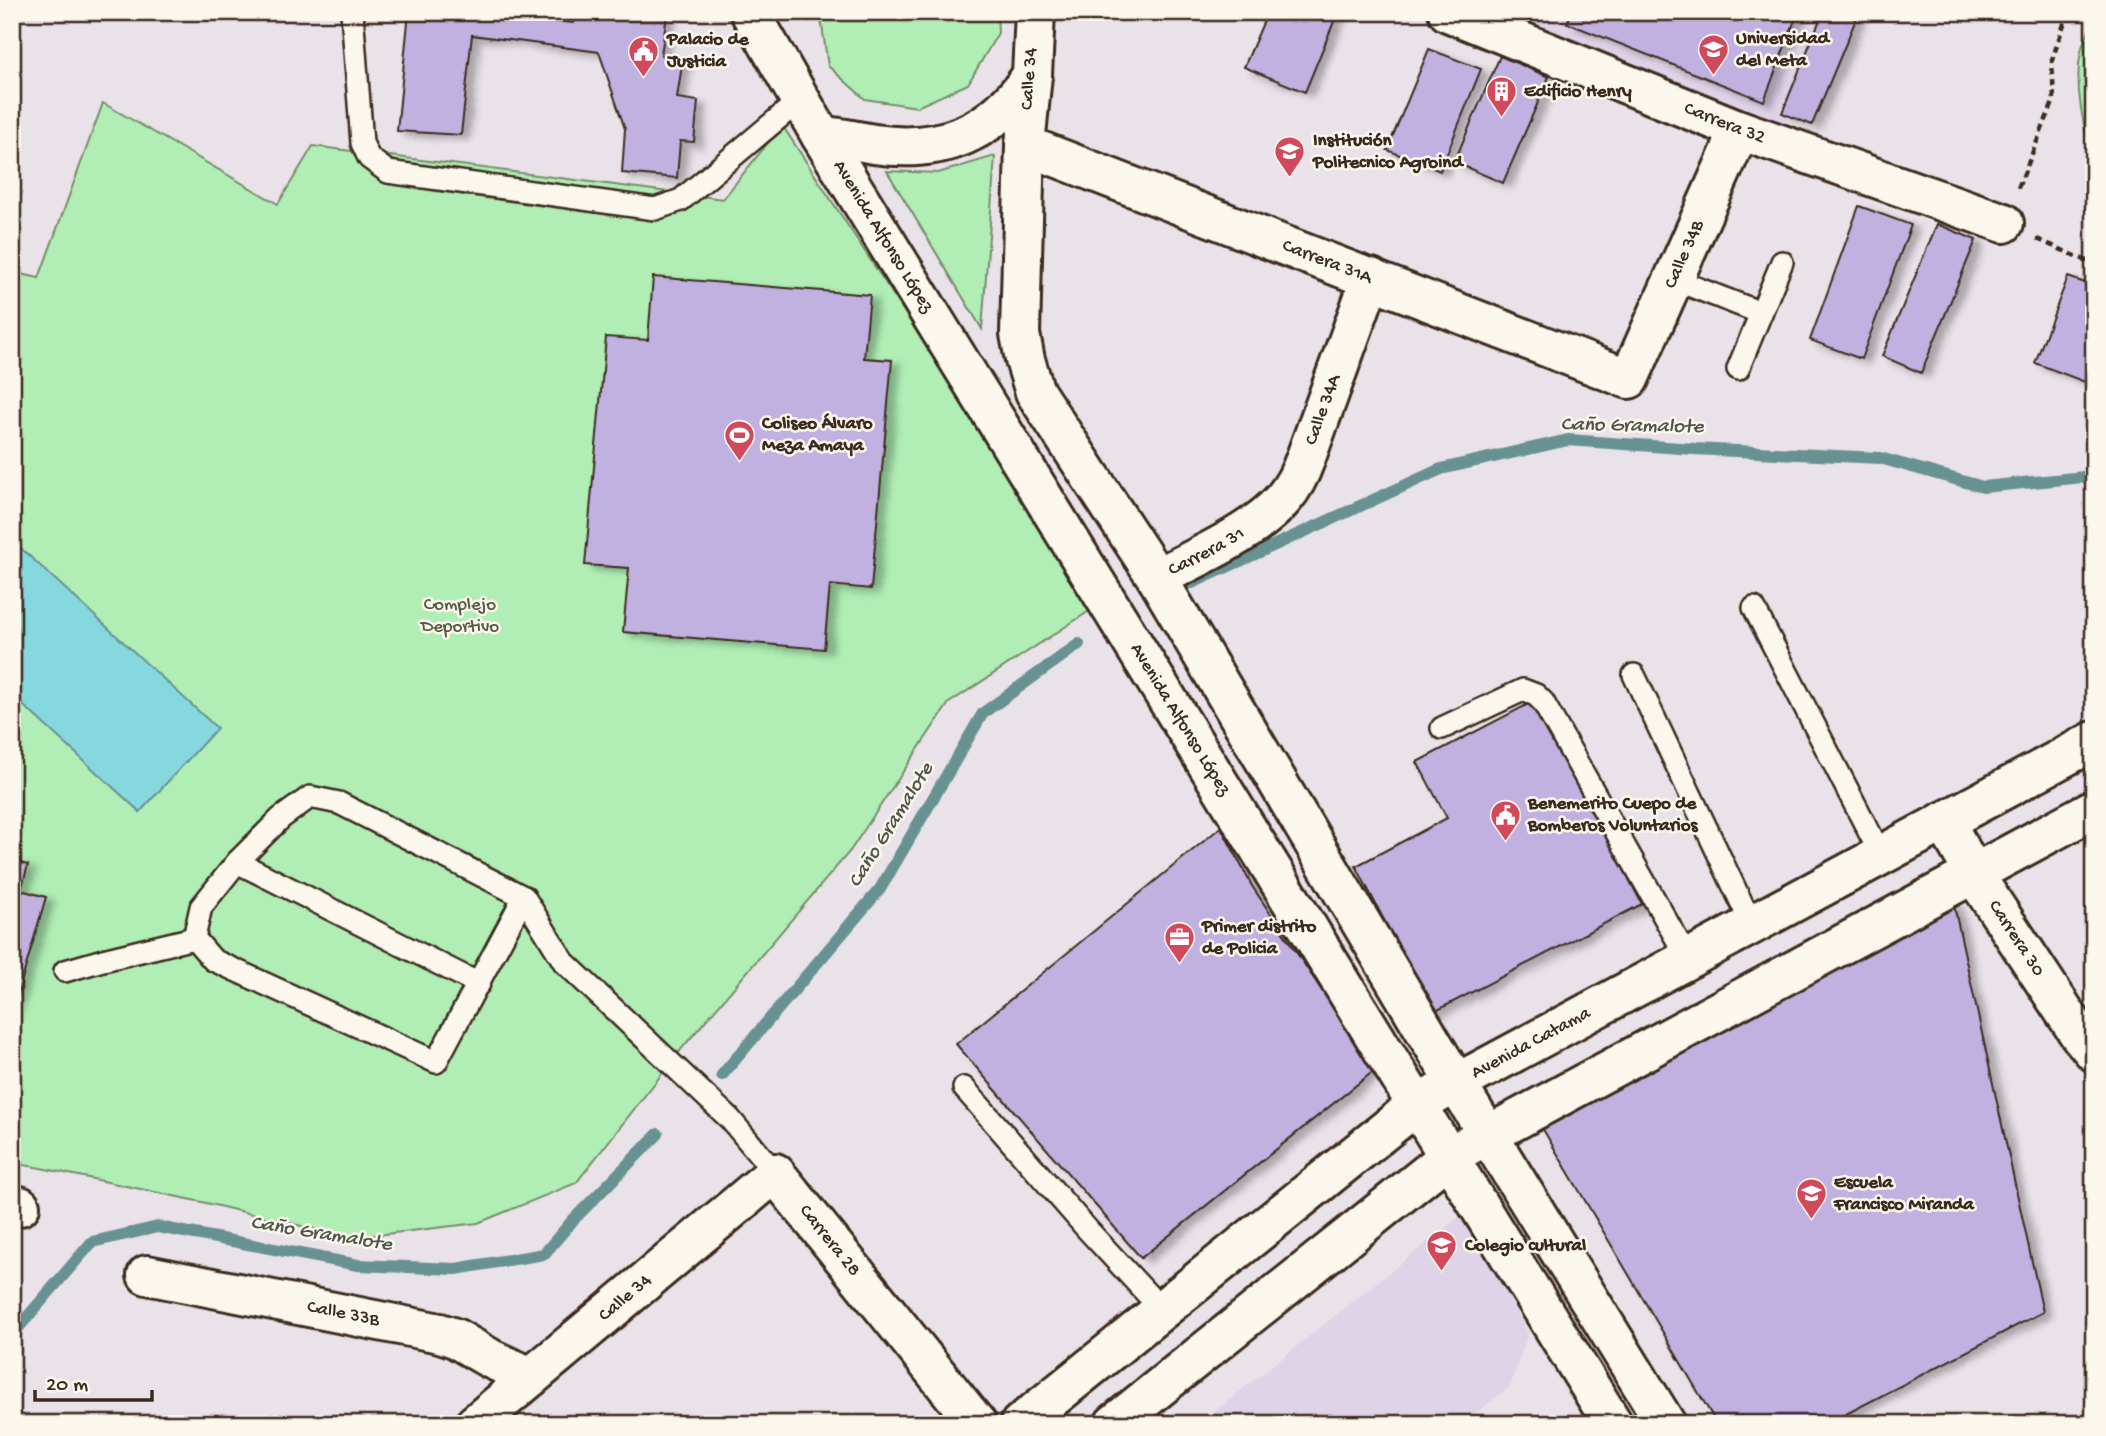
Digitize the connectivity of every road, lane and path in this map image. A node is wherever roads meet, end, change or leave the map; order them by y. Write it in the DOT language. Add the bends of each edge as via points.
graph roads {
  1 [pos="352,12"];
  2 [pos="1035,12"];
  3 [pos="1448,12"];
  4 [pos="2068,12"];
  5 [pos="761,20"];
  6 [pos="1511,24"];
  7 [pos="1032,75"];
  8 [pos="800,100"];
  9 [pos="1740,130"];
  10 [pos="821,136"];
  11 [pos="1025,145"];
  12 [pos="2004,223"];
  13 [pos="1782,262"];
  14 [pos="2094,264"];
  15 [pos="1371,278"];
  16 [pos="1673,279"];
  17 [pos="1761,313"];
  18 [pos="1738,369"];
  19 [pos="1629,379"];
  20 [pos="1254,526"];
  21 [pos="1157,578"];
  22 [pos="1754,608"];
  23 [pos="1634,675"];
  24 [pos="1442,727"];
  25 [pos="2094,741"];
  26 [pos="2094,809"];
  27 [pos="1944,821"];
  28 [pos="1881,855"];
  29 [pos="237,862"];
  30 [pos="1973,873"];
  31 [pos="524,897"];
  32 [pos="1752,925"];
  33 [pos="194,938"];
  34 [pos="1688,959"];
  35 [pos="65,971"];
  36 [pos="480,984"];
  37 [pos="2089,1032"];
  38 [pos="1456,1083"];
  39 [pos="964,1088"];
  40 [pos="1418,1104"];
  41 [pos="1488,1136"];
  42 [pos="1450,1156"];
  43 [pos="775,1173"];
  44 [pos="147,1275"];
  45 [pos="1162,1310"];
  46 [pos="531,1377"];
  47 [pos="475,1424"];
  48 [pos="977,1424"];
  49 [pos="1020,1424"];
  50 [pos="1114,1424"];
  51 [pos="1613,1424"];
  52 [pos="1666,1424"];
  1 -- 8 [label="lane" via="362,143 369,158 388,172 655,209 681,200"];
  2 -- 7 [label="street, Calle 34"];
  3 -- 6 [label="street, Carrera 32"];
  4 -- 12 [label="path" via="2052,60 2054,100"];
  5 -- 8 [label="street, Avenida Alfonso López"];
  6 -- 9 [label="street, Carrera 32"];
  7 -- 10 [label="street" via="986,125 944,143 898,146"];
  7 -- 11 [label="street, Calle 34"];
  8 -- 10 [label="street, Avenida Alfonso López"];
  9 -- 12 [label="street, Carrera 32"];
  9 -- 16 [label="street, Calle 34B"];
  10 -- 40 [label="street, Avenida Alfonso López"];
  11 -- 15 [label="street, Carrera 31A"];
  11 -- 21 [label="street" via="1020,334 1025,360 1035,392"];
  12 -- 14 [label="path"];
  13 -- 17 [label="lane"];
  15 -- 19 [label="street, Carrera 31A"];
  15 -- 20 [label="street, Calle 34A" via="1297,479"];
  16 -- 17 [label="lane"];
  16 -- 19 [label="street, Calle 34B"];
  17 -- 18 [label="lane"];
  20 -- 21 [label="street, Carrera 31"];
  21 -- 38 [label="street"];
  22 -- 28 [label="lane"];
  23 -- 32 [label="lane"];
  24 -- 34 [label="lane" via="1523,690 1536,695"];
  25 -- 27 [label="street, Avenida Catama"];
  26 -- 30 [label="street"];
  27 -- 28 [label="street, Avenida Catama"];
  27 -- 30 [label="street, Carrera 30"];
  28 -- 32 [label="street, Avenida Catama"];
  29 -- 31 [label="lane" via="281,818 310,797 339,803"];
  29 -- 33 [label="lane" via="201,906"];
  29 -- 36 [label="lane"];
  30 -- 37 [label="street, Carrera 30"];
  30 -- 41 [label="street"];
  31 -- 36 [label="lane"];
  31 -- 43 [label="lane, Carrera 28" via="564,962 730,1119"];
  32 -- 34 [label="street, Avenida Catama"];
  33 -- 35 [label="lane"];
  33 -- 36 [label="lane" via="213,960 436,1062"];
  34 -- 38 [label="street, Avenida Catama"];
  38 -- 40 [label="street, Avenida Catama"];
  38 -- 41 [label="street"];
  39 -- 45 [label="lane"];
  40 -- 42 [label="street, Avenida Alfonso López"];
  40 -- 45 [label="street, Avenida Catama"];
  41 -- 42 [label="street"];
  41 -- 52 [label="street"];
  42 -- 50 [label="street"];
  42 -- 51 [label="street, Avenida Alfonso López"];
  43 -- 46 [label="street, Calle 34"];
  43 -- 48 [label="street, Carrera 28"];
  44 -- 46 [label="street, Calle 33B" via="440,1333"];
  45 -- 49 [label="street, Avenida Catama"];
  46 -- 47 [label="street, Calle 34"];
}
